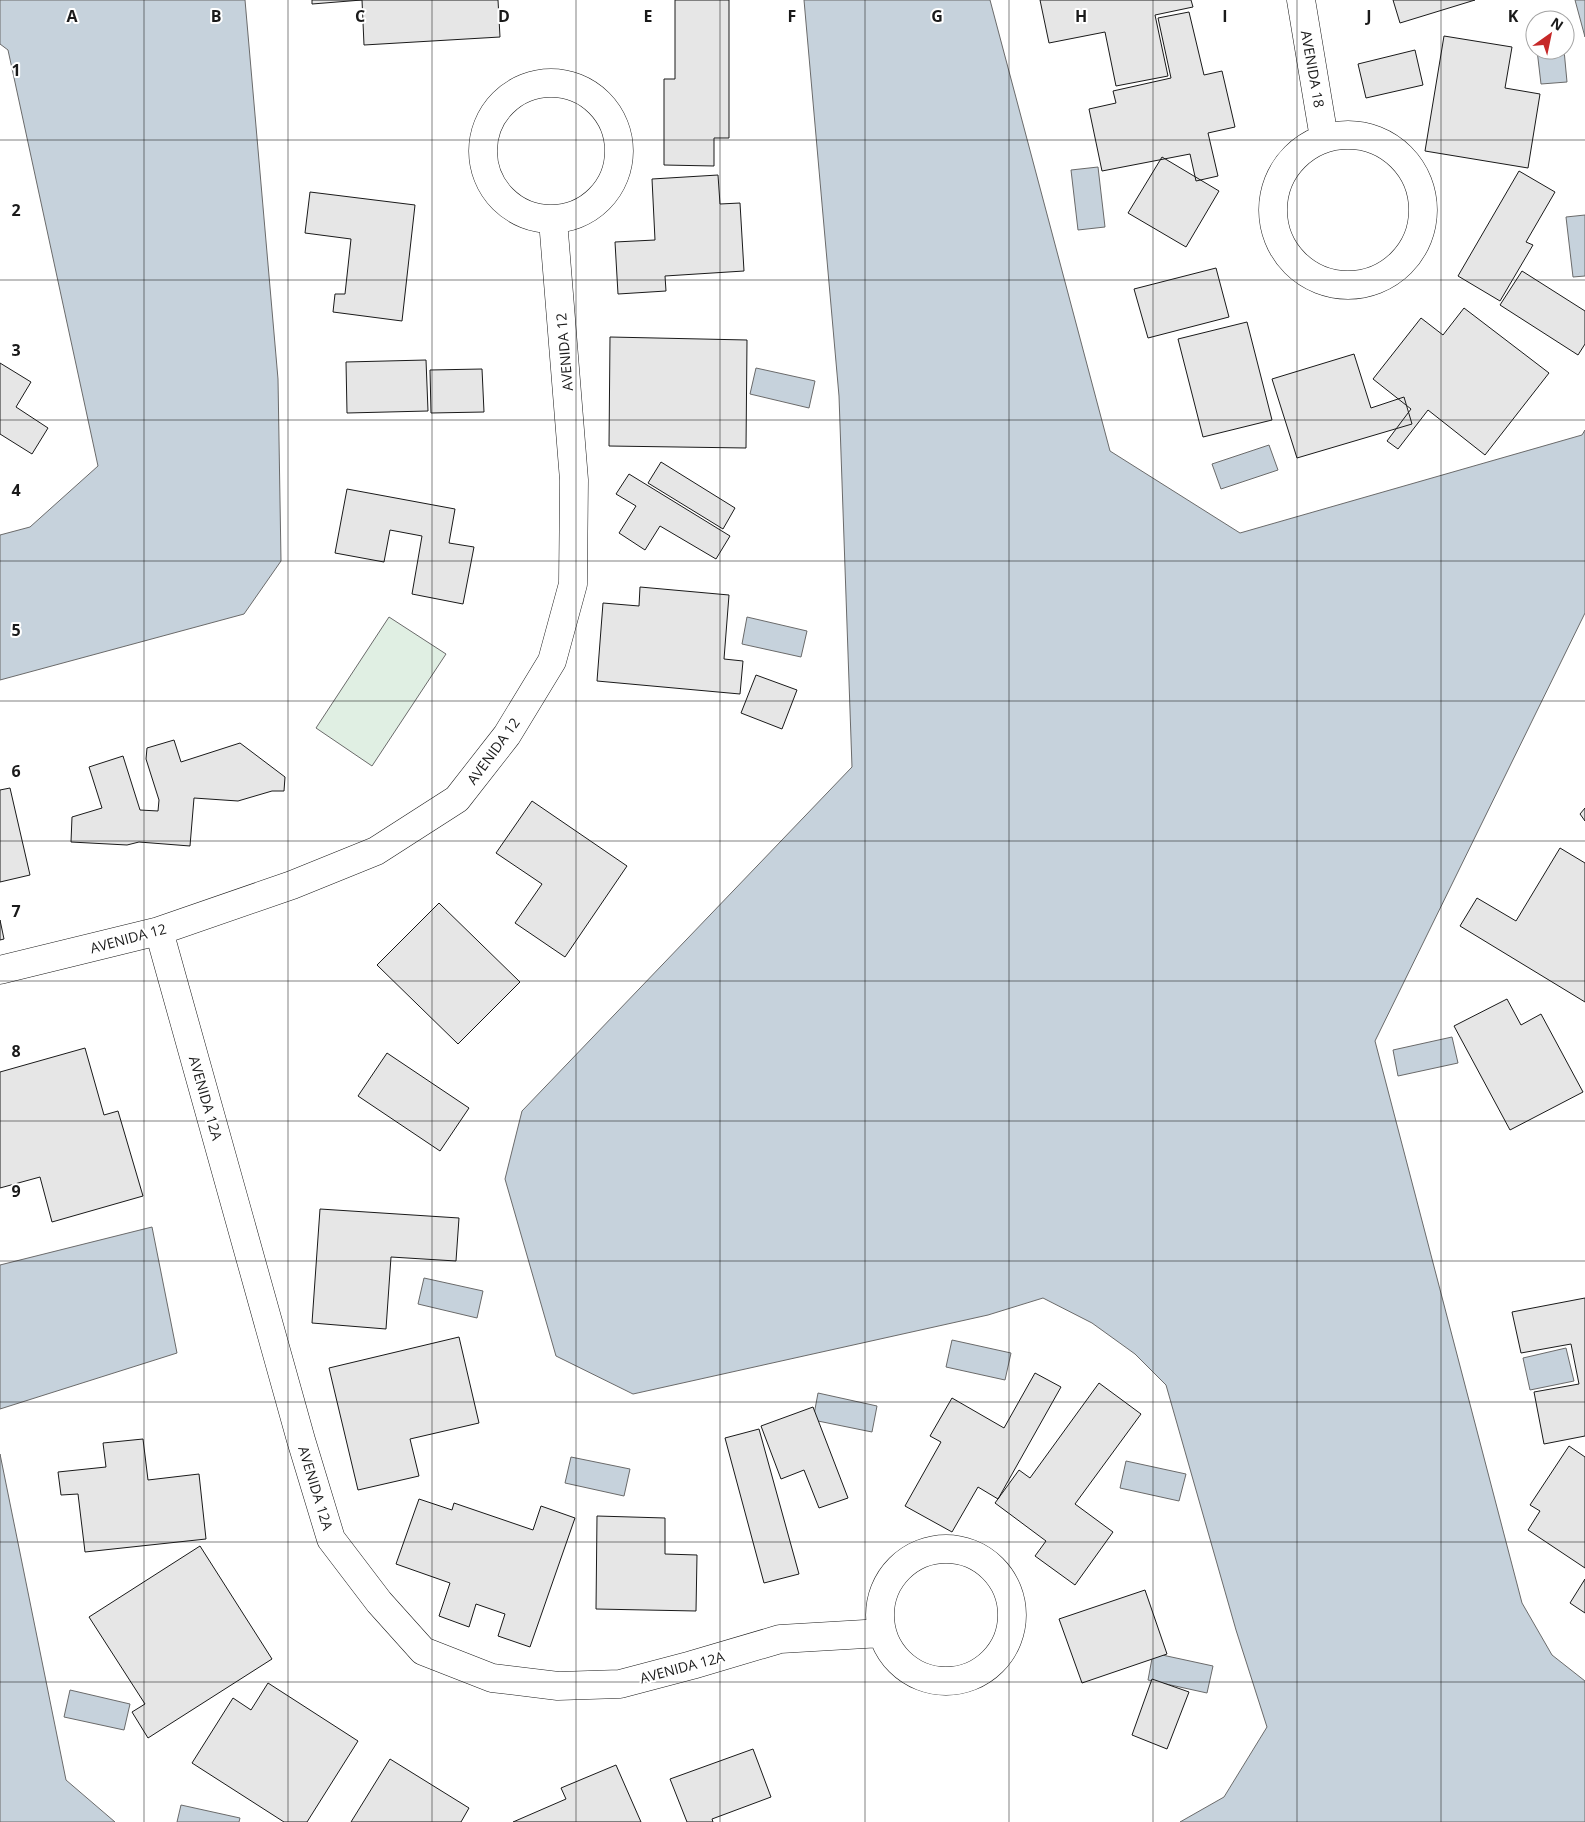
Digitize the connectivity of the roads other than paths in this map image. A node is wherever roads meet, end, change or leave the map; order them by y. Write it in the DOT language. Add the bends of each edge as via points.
graph roads {
  1 [pos="1301,0"];
  2 [pos="1324,138"];
  3 [pos="553,220"];
  4 [pos="159,931"];
  5 [pos="0,970"];
  6 [pos="882,1633"];
  1 -- 2 [label="street, AVENIDA 18"];
  2 -- 2 [label="street" via="1298,152 1280,175 1272,204 1275,234 1290,259 1313,278 1342,286 1372,283 1397,269 1416,245 1424,216 1420,187 1406,161 1382,142 1353,134"];
  3 -- 3 [label="street" via="591,209 616,178 620,139 603,104 569,83 530,84 497,106 482,142 488,181 515,210"];
  3 -- 4 [label="street, AVENIDA 12" via="574,480 573,584 552,661 508,735 457,799 376,850 292,885"];
  4 -- 5 [label="street, AVENIDA 12"];
  4 -- 6 [label="street, AVENIDA 12A" via="331,1539 379,1602 423,1651 492,1678 558,1686 620,1684 780,1639"];
  6 -- 6 [label="street" via="882,1599 894,1574 910,1560 929,1551 950,1548 971,1553 989,1564 1003,1580 1012,1602 1013,1624 1006,1646 993,1664 974,1677 952,1682 929,1680 908,1670 892,1654"];
}
